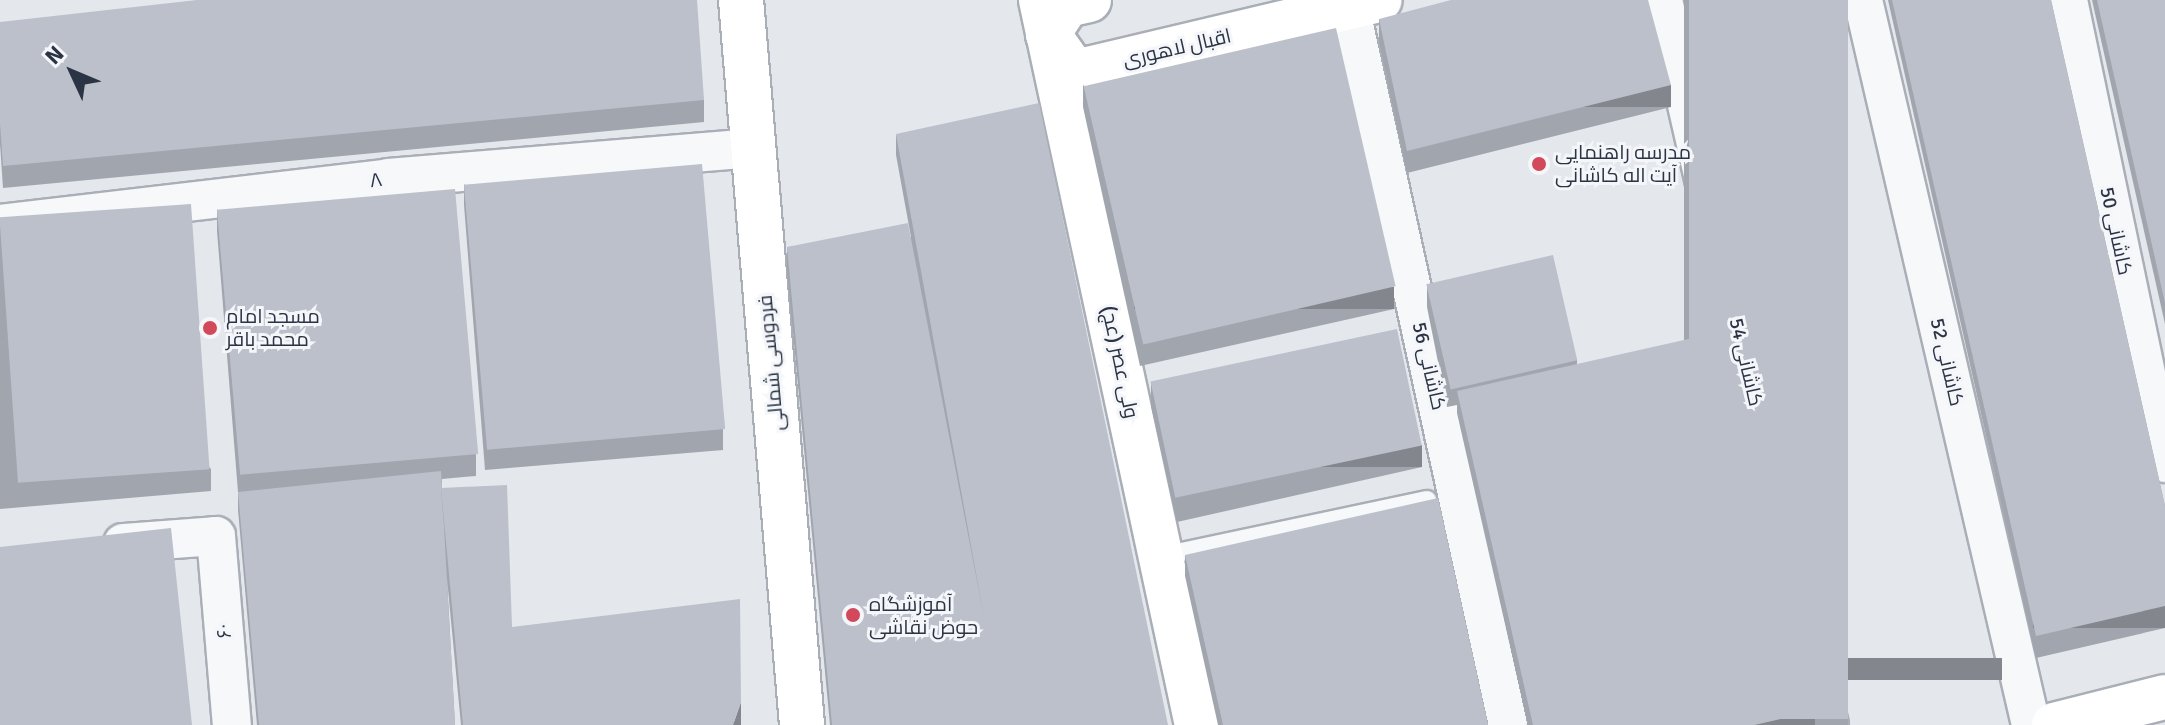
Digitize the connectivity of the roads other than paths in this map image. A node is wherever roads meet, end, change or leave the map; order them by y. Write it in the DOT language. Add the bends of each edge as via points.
graph roads {
  1 [pos="741,0"];
  2 [pos="1089,0"];
  3 [pos="1663,0"];
  4 [pos="1863,0"];
  5 [pos="2068,0"];
  6 [pos="1365,4"];
  7 [pos="1044,17"];
  8 [pos="753,148"];
  9 [pos="0,224"];
  10 [pos="2165,463"];
  11 [pos="1458,494"];
  12 [pos="93,545"];
  13 [pos="1163,556"];
  14 [pos="2165,697"];
  15 [pos="232,725"];
  16 [pos="802,725"];
  17 [pos="1197,725"];
  18 [pos="1508,725"];
  19 [pos="1829,725"];
  20 [pos="2031,725"];
  21 [pos="2054,725"];
  1 -- 8 [label="main road, فردوسی شمالی"];
  2 -- 7 [label="main road"];
  3 -- 19 [label="street, کاشانی 54"];
  4 -- 20 [label="street, کاشانی 52"];
  5 -- 10 [label="street, کاشانی 50"];
  6 -- 7 [label="main road, اقبال لاهوری" via="1075,72"];
  6 -- 11 [label="street, کاشانی 56" via="1412,326"];
  7 -- 13 [label="main road, ولی عصر (عج)" via="1133,389"];
  8 -- 9 [label="street, ۸" via="389,178"];
  8 -- 16 [label="main road, فردوسی شمالی"];
  11 -- 13 [label="lane"];
  11 -- 18 [label="street, کاشانی 56"];
  12 -- 15 [label="street, ۶۰" via="216,536"];
  13 -- 17 [label="main road, ولی عصر (عج)"];
  14 -- 21 [label="main road"];
}
